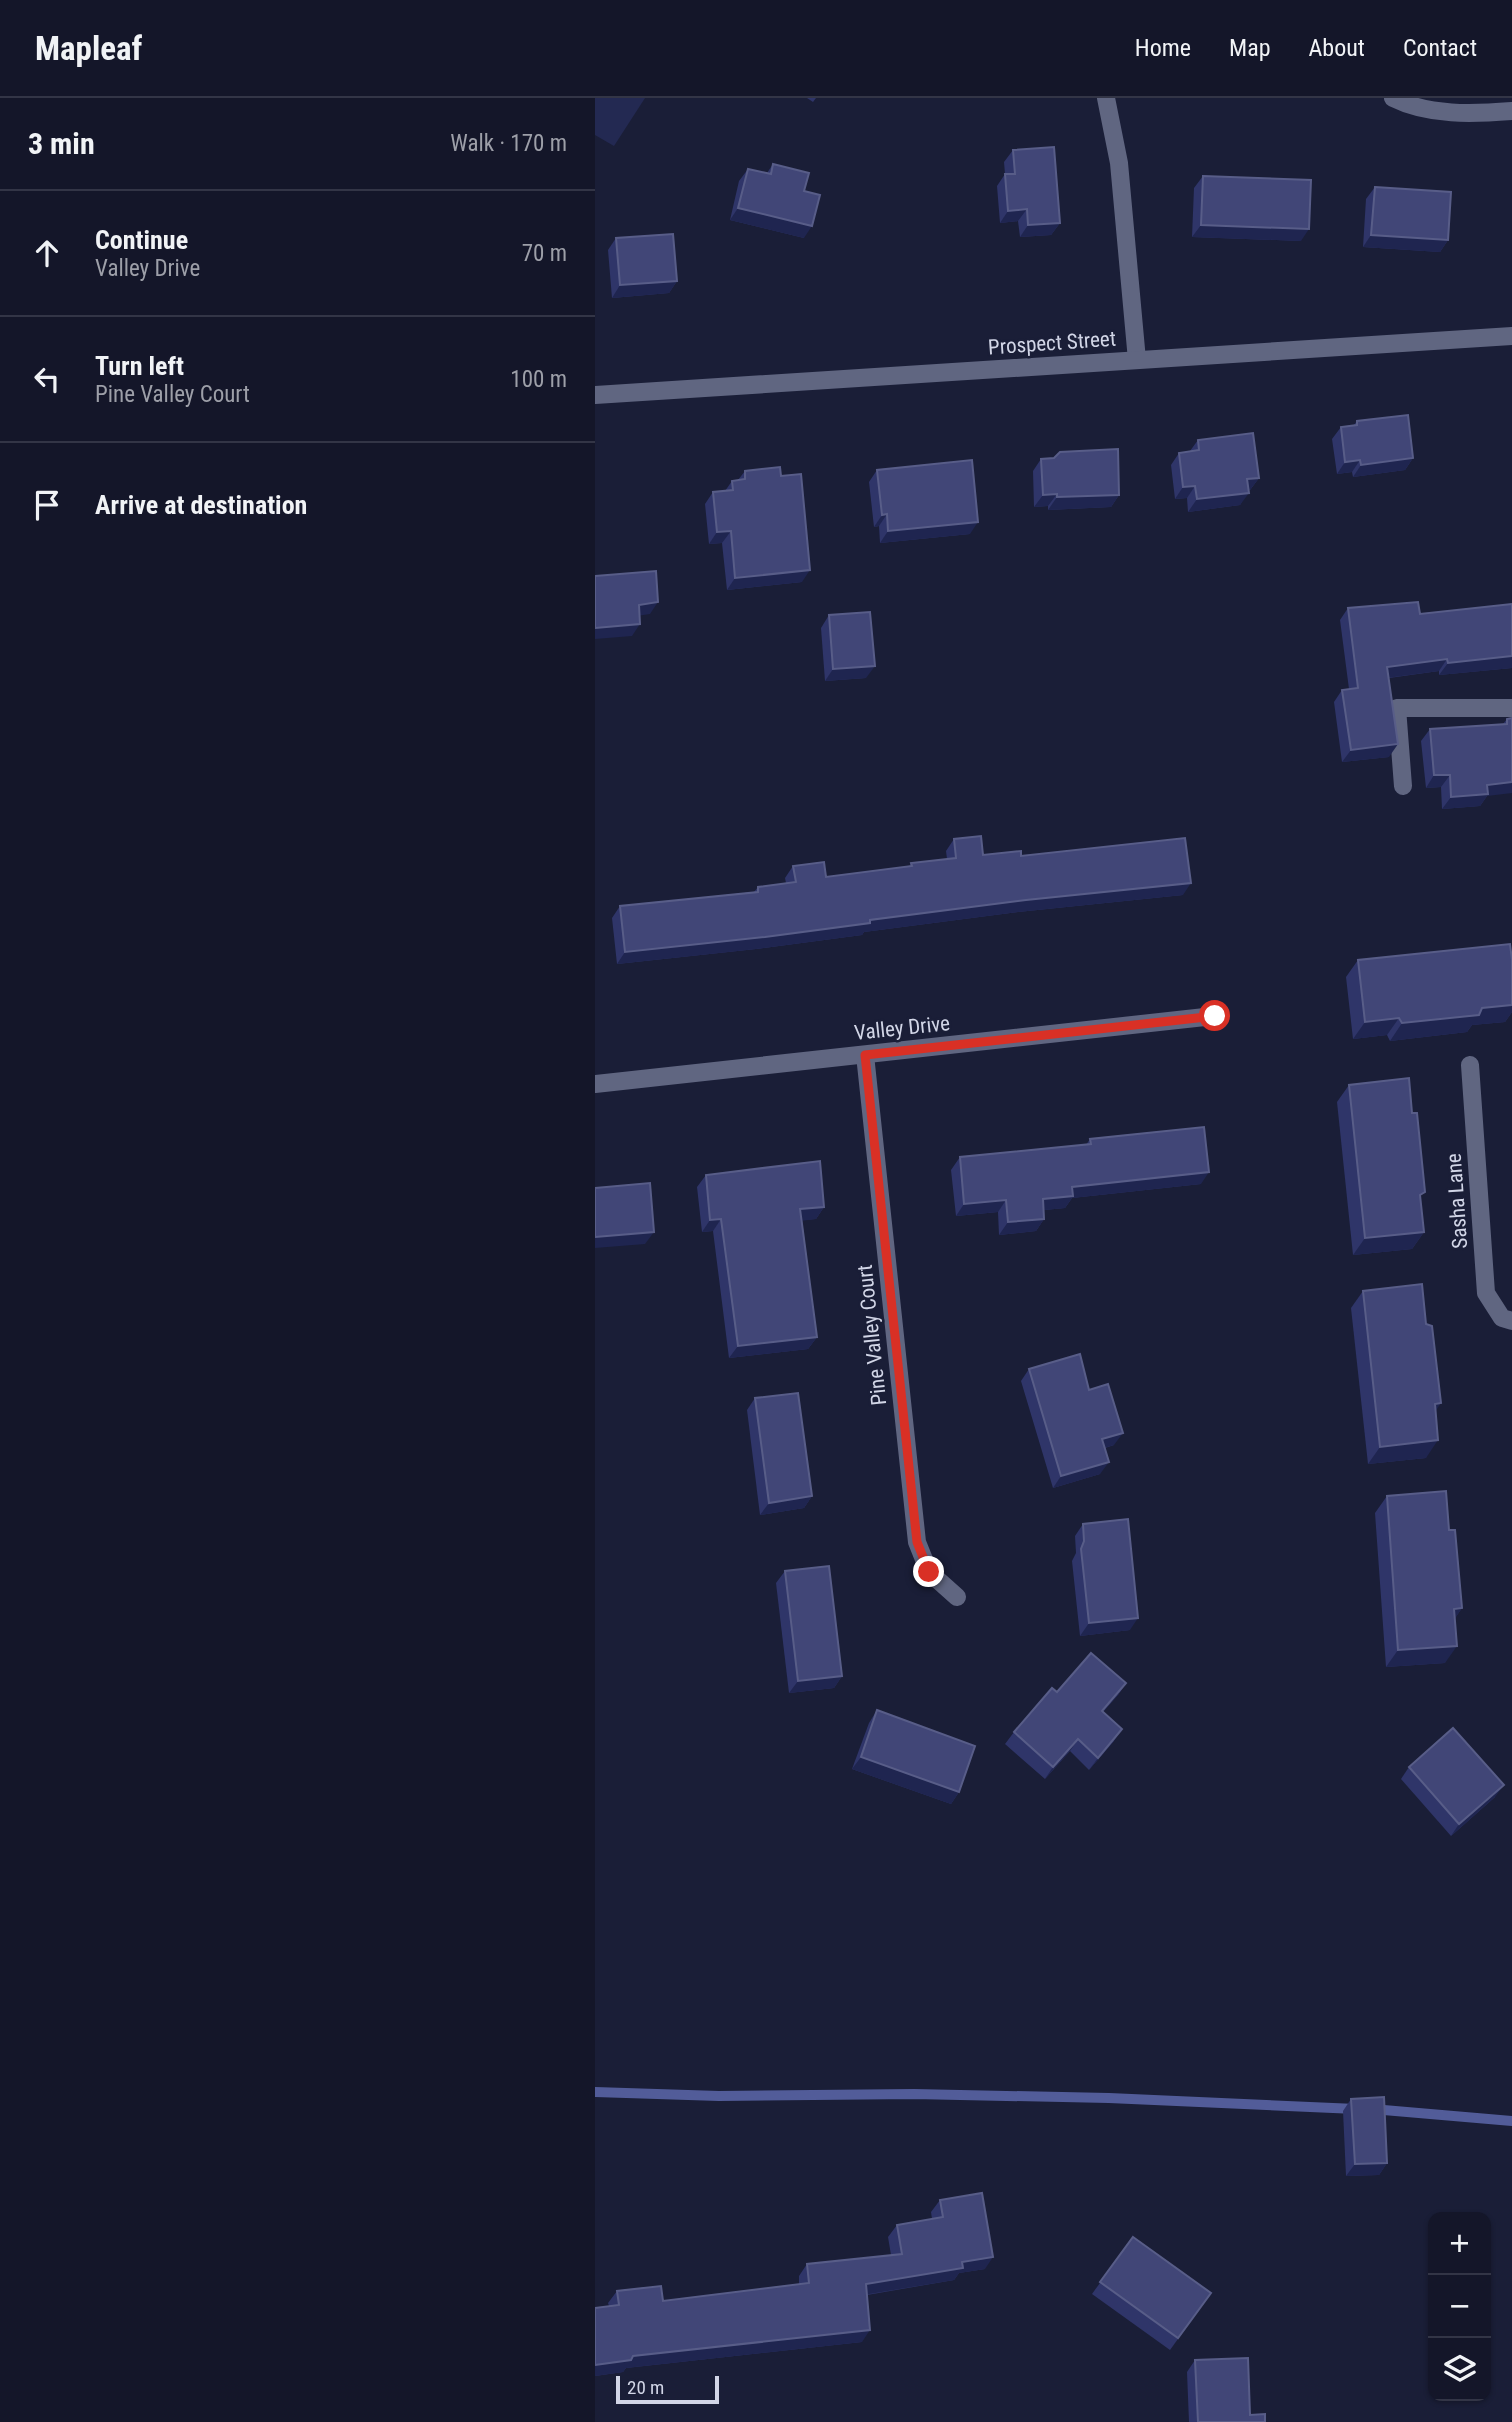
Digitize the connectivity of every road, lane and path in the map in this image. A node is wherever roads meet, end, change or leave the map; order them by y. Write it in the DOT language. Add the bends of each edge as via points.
graph roads {
  1 [pos="1106,98"];
  2 [pos="1393,98"];
  3 [pos="1512,111"];
  4 [pos="1512,336"];
  5 [pos="1137,360"];
  6 [pos="595,395"];
  7 [pos="1512,708"];
  8 [pos="1403,786"];
  9 [pos="1215,1016"];
  10 [pos="865,1055"];
  11 [pos="1470,1065"];
  12 [pos="595,1084"];
  13 [pos="1512,1321"];
  14 [pos="957,1597"];
  1 -- 5 [label="street" via="1119,163"];
  2 -- 3 [label="street" via="1409,106 1473,114"];
  4 -- 5 [label="street, Prospect Street"];
  5 -- 6 [label="street, Prospect Street"];
  7 -- 8 [label="street" via="1397,708"];
  9 -- 10 [label="street, Valley Drive"];
  10 -- 12 [label="street, Valley Drive"];
  10 -- 14 [label="street, Pine Valley Court" via="917,1542 929,1572"];
  11 -- 13 [label="street, Sasha Lane" via="1486,1293 1502,1318"];
}
